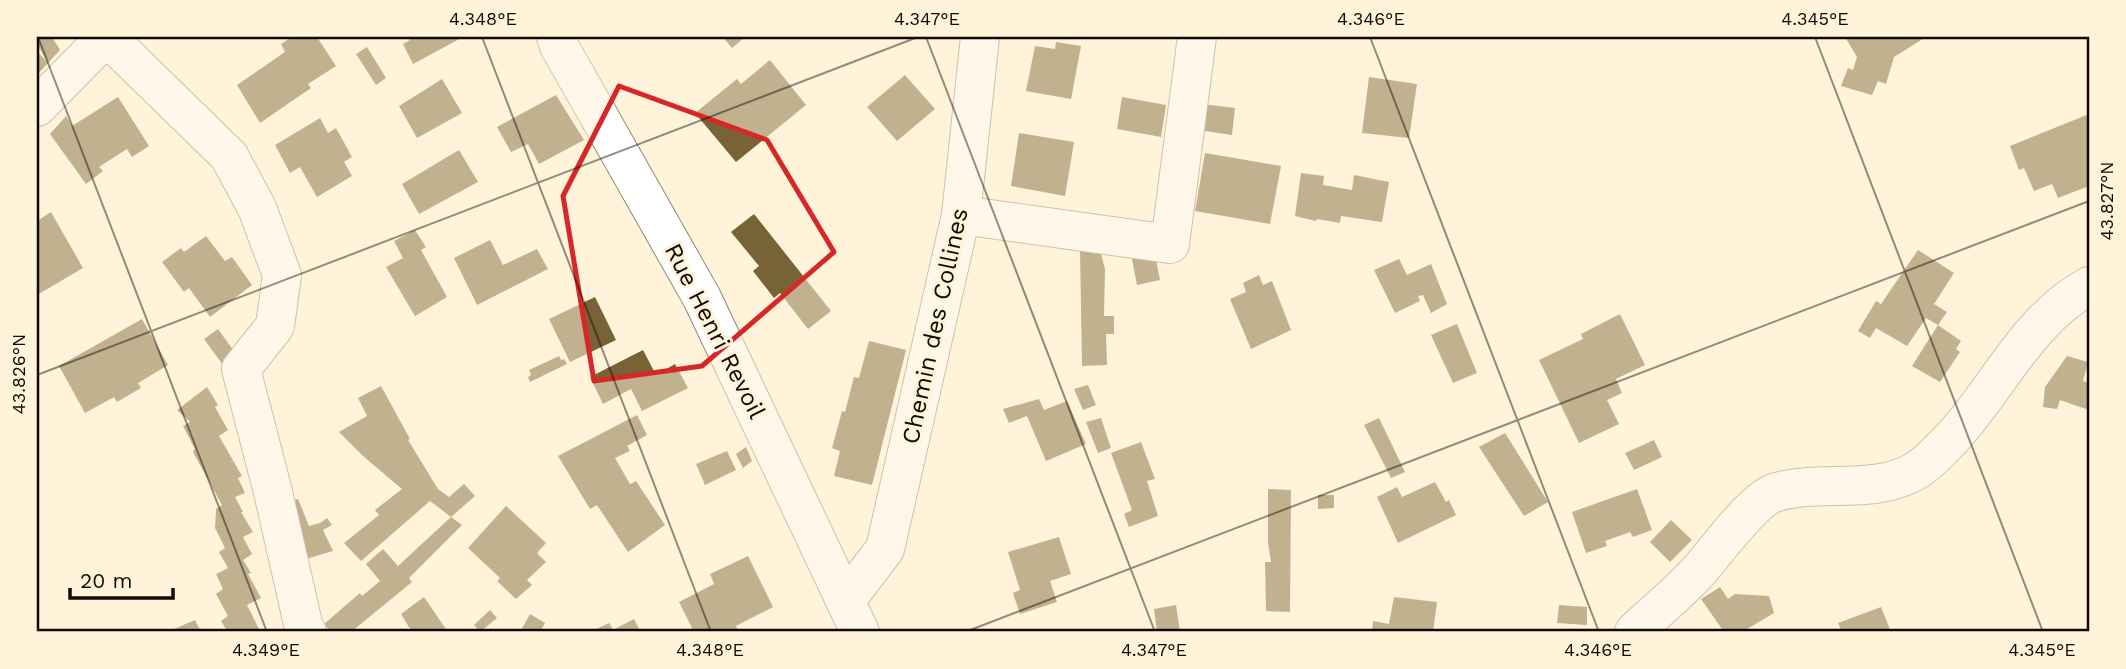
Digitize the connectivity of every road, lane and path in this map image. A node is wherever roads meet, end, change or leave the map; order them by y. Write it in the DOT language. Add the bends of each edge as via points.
graph roads {
  1 [pos="107,37"];
  2 [pos="556,37"];
  3 [pos="980,37"];
  4 [pos="1197,37"];
  5 [pos="37,107"];
  6 [pos="961,215"];
  7 [pos="2089,286"];
  8 [pos="853,616"];
  9 [pos="307,632"];
  10 [pos="1634,632"];
  1 -- 5 [label="street"];
  1 -- 9 [label="street" via="229,156 257,208 282,275 275,326 241,369"];
  2 -- 8 [label="street, Rue Henri Revoil" via="702,298"];
  3 -- 6 [label="street, Chemin des Collines"];
  4 -- 6 [label="street" via="1170,244"];
  6 -- 8 [label="street, Chemin des Collines" via="885,549"];
  7 -- 10 [label="street" via="2046,318 1970,418 1917,470 1892,481 1773,492"];
}
